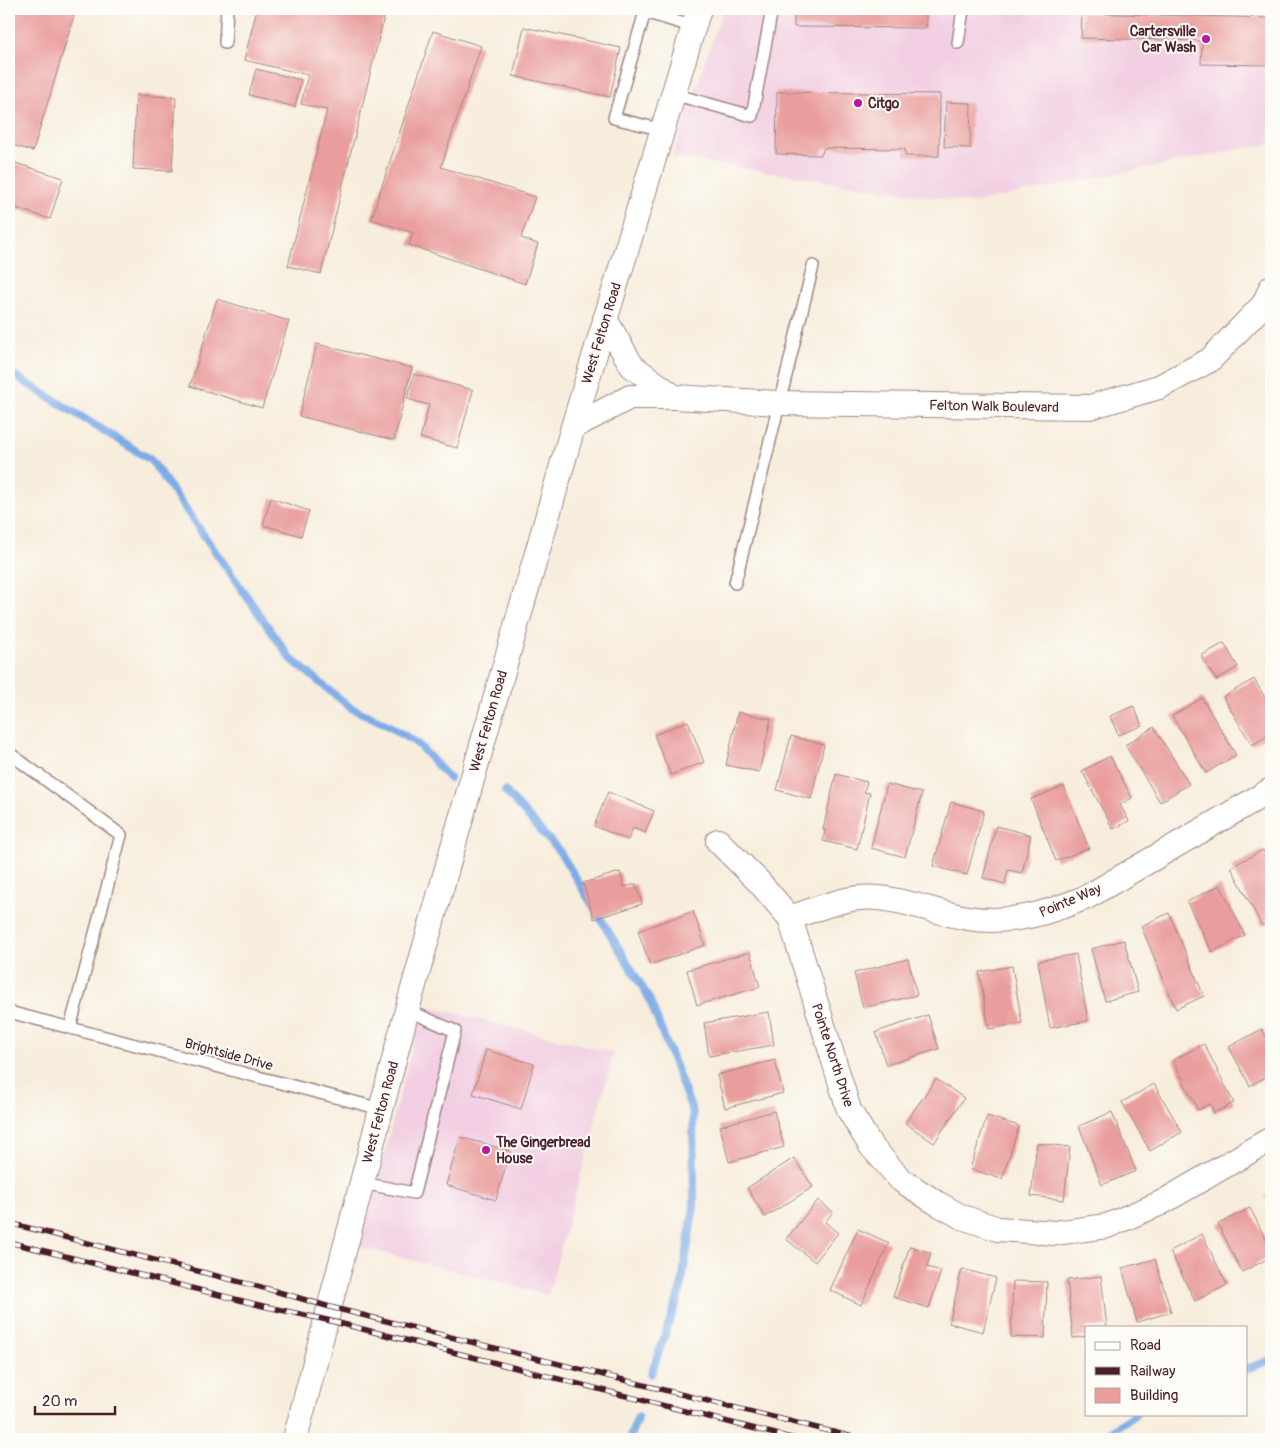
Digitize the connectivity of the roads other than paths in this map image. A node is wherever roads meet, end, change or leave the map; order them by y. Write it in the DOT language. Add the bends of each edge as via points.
graph roads {
  1 [pos="227,9"];
  2 [pos="772,9"];
  3 [pos="963,9"];
  4 [pos="696,18"];
  5 [pos="225,43"];
  6 [pos="958,43"];
  7 [pos="673,94"];
  8 [pos="663,130"];
  9 [pos="814,266"];
  10 [pos="1271,288"];
  11 [pos="605,319"];
  12 [pos="674,397"];
  13 [pos="778,403"];
  14 [pos="573,427"];
  15 [pos="735,583"];
  16 [pos="9,753"];
  17 [pos="1271,790"];
  18 [pos="718,842"];
  19 [pos="790,918"];
  20 [pos="407,1010"];
  21 [pos="9,1012"];
  22 [pos="70,1028"];
  23 [pos="381,1109"];
  24 [pos="1271,1139"];
  25 [pos="362,1183"];
  26 [pos="295,1439"];
  1 -- 5 [label="lane"];
  2 -- 7 [label="lane" via="752,116"];
  3 -- 6 [label="lane"];
  4 -- 7 [label="street, West Felton Road"];
  4 -- 8 [label="lane" via="645,12 614,118"];
  7 -- 8 [label="street, West Felton Road"];
  8 -- 11 [label="street, West Felton Road"];
  9 -- 13 [label="lane"];
  10 -- 13 [label="street, Felton Walk Boulevard" via="1264,304 1210,360 1160,387 1090,407"];
  11 -- 12 [label="street" via="632,366"];
  11 -- 14 [label="street, West Felton Road"];
  12 -- 13 [label="street, Felton Walk Boulevard"];
  12 -- 14 [label="street, Felton Walk Boulevard" via="630,398"];
  13 -- 15 [label="lane"];
  14 -- 20 [label="street, West Felton Road"];
  16 -- 22 [label="lane" via="121,835"];
  17 -- 19 [label="street, Pointe Way" via="1087,896 1031,917 1000,921 969,918 878,898 844,900"];
  18 -- 19 [label="street, Pointe North Drive"];
  19 -- 24 [label="street, Pointe North Drive" via="850,1110 871,1146 901,1180 962,1217 998,1229 1054,1233 1107,1226 1161,1203"];
  20 -- 23 [label="street, West Felton Road"];
  20 -- 25 [label="lane" via="455,1031 414,1193"];
  21 -- 22 [label="lane, Brightside Drive"];
  22 -- 23 [label="lane, Brightside Drive"];
  23 -- 25 [label="street, West Felton Road"];
  25 -- 26 [label="street, West Felton Road"];
}
